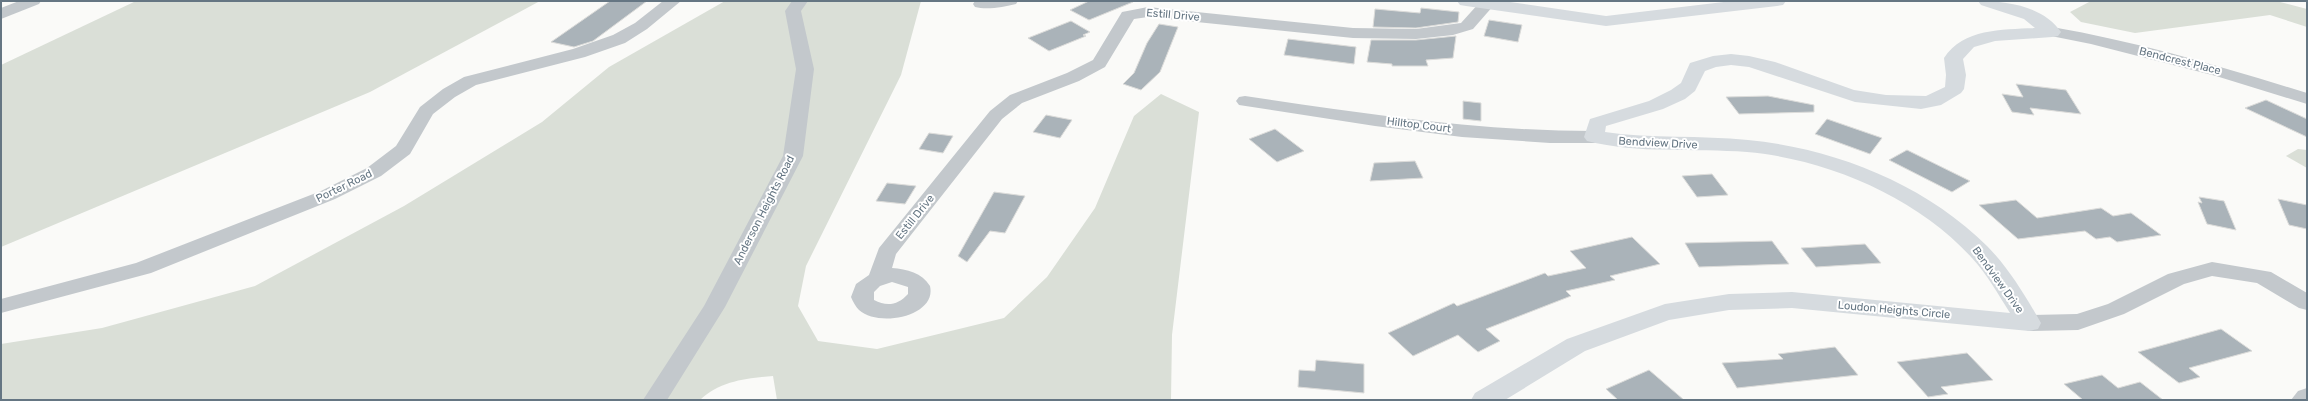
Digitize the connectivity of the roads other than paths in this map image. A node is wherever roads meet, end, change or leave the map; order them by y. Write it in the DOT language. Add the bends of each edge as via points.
graph roads {
  1 [pos="33,1"];
  2 [pos="673,1"];
  3 [pos="800,1"];
  4 [pos="1010,1"];
  5 [pos="1466,1"];
  6 [pos="1777,1"];
  7 [pos="1987,1"];
  8 [pos="981,4"];
  9 [pos="1486,5"];
  10 [pos="1,14"];
  11 [pos="2052,32"];
  12 [pos="2307,99"];
  13 [pos="1245,101"];
  14 [pos="1594,137"];
  15 [pos="879,277"];
  16 [pos="2307,303"];
  17 [pos="1,306"];
  18 [pos="2029,323"];
  19 [pos="2307,397"];
  20 [pos="655,400"];
  21 [pos="1484,400"];
  22 [pos="2303,400"];
  1 -- 10 [label="street"];
  2 -- 17 [label="street, Porter Road" via="619,39 579,54 470,81 426,111 403,150 374,172 328,195 143,268"];
  3 -- 20 [label="street, Anderson Heights Road" via="793,11 805,69 793,156 714,307"];
  4 -- 8 [label="street"];
  5 -- 9 [label="street"];
  6 -- 9 [label="street" via="1606,21"];
  7 -- 11 [label="street" via="2030,16"];
  9 -- 15 [label="street, Estill Drive" via="1467,26 1416,34 1353,33 1148,12 1128,15 1099,63 1073,77 1016,99 996,116 886,253"];
  11 -- 12 [label="street, Bendcrest Place" via="2092,39 2222,72"];
  11 -- 14 [label="street" via="1994,36 1968,43 1953,58 1956,74 1954,89 1937,100 1916,103 1876,101 1841,92 1773,68 1747,62 1709,60 1696,67 1689,86 1684,90 1667,101 1597,123"];
  13 -- 14 [label="street, Hilltop Court" via="1468,132 1551,138"];
  14 -- 18 [label="street, Bendview Drive" via="1625,143 1749,146 1792,153 1840,168 1890,188 1927,208 1956,228 1980,252"];
  16 -- 18 [label="street, Loudon Heights Circle" via="2291,291 2263,277 2212,269 2176,279 2116,309 2078,322"];
  18 -- 21 [label="street, Loudon Heights Circle" via="1792,300 1729,302 1665,312 1576,345"];
  19 -- 22 [label="street"];
}
